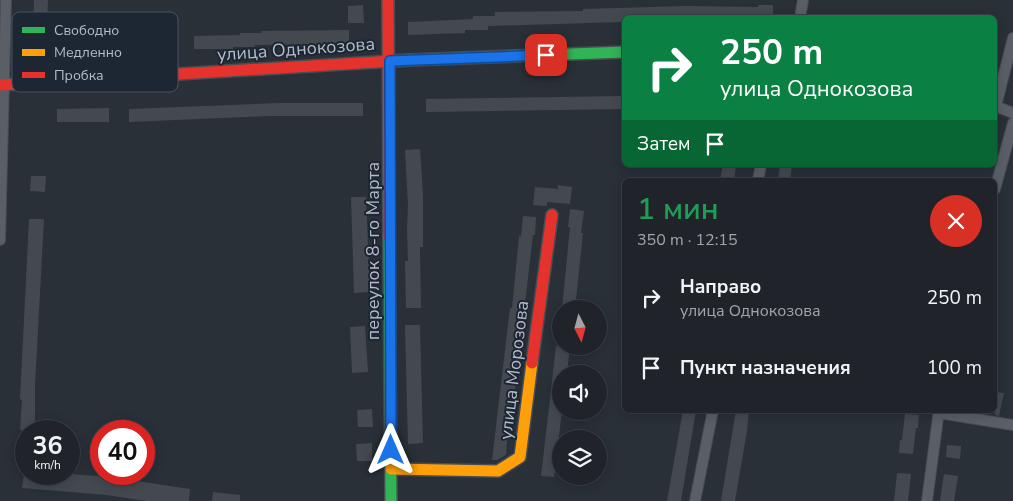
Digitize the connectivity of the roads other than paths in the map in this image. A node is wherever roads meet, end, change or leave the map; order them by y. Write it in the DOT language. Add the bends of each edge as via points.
graph roads {
  1 [pos="6,0"];
  2 [pos="388,0"];
  3 [pos="803,0"];
  4 [pos="800,15"];
  5 [pos="1013,38"];
  6 [pos="622,52"];
  7 [pos="390,61"];
  8 [pos="178,74"];
  9 [pos="2,85"];
  10 [pos="997,98"];
  11 [pos="997,107"];
  12 [pos="1013,113"];
  13 [pos="1013,123"];
  14 [pos="997,182"];
  15 [pos="552,214"];
  16 [pos="0,240"];
  17 [pos="712,413"];
  18 [pos="939,413"];
  19 [pos="950,413"];
  20 [pos="1013,425"];
  21 [pos="391,470"];
  22 [pos="391,501"];
  23 [pos="695,501"];
  24 [pos="927,501"];
  1 -- 9 [label="street"];
  2 -- 7 [label="street, переулок 8-го Марта"];
  3 -- 4 [label="street"];
  5 -- 10 [label="street"];
  6 -- 7 [label="street, улица Однокозова"];
  7 -- 8 [label="street, улица Однокозова"];
  7 -- 21 [label="street, переулок 8-го Марта"];
  9 -- 16 [label="street"];
  11 -- 12 [label="street"];
  13 -- 14 [label="street"];
  15 -- 21 [label="street, улица Морозова" via="520,457 498,471"];
  17 -- 23 [label="street"];
  18 -- 24 [label="street"];
  19 -- 20 [label="street"];
  21 -- 22 [label="street, переулок 8-го Марта"];
}
